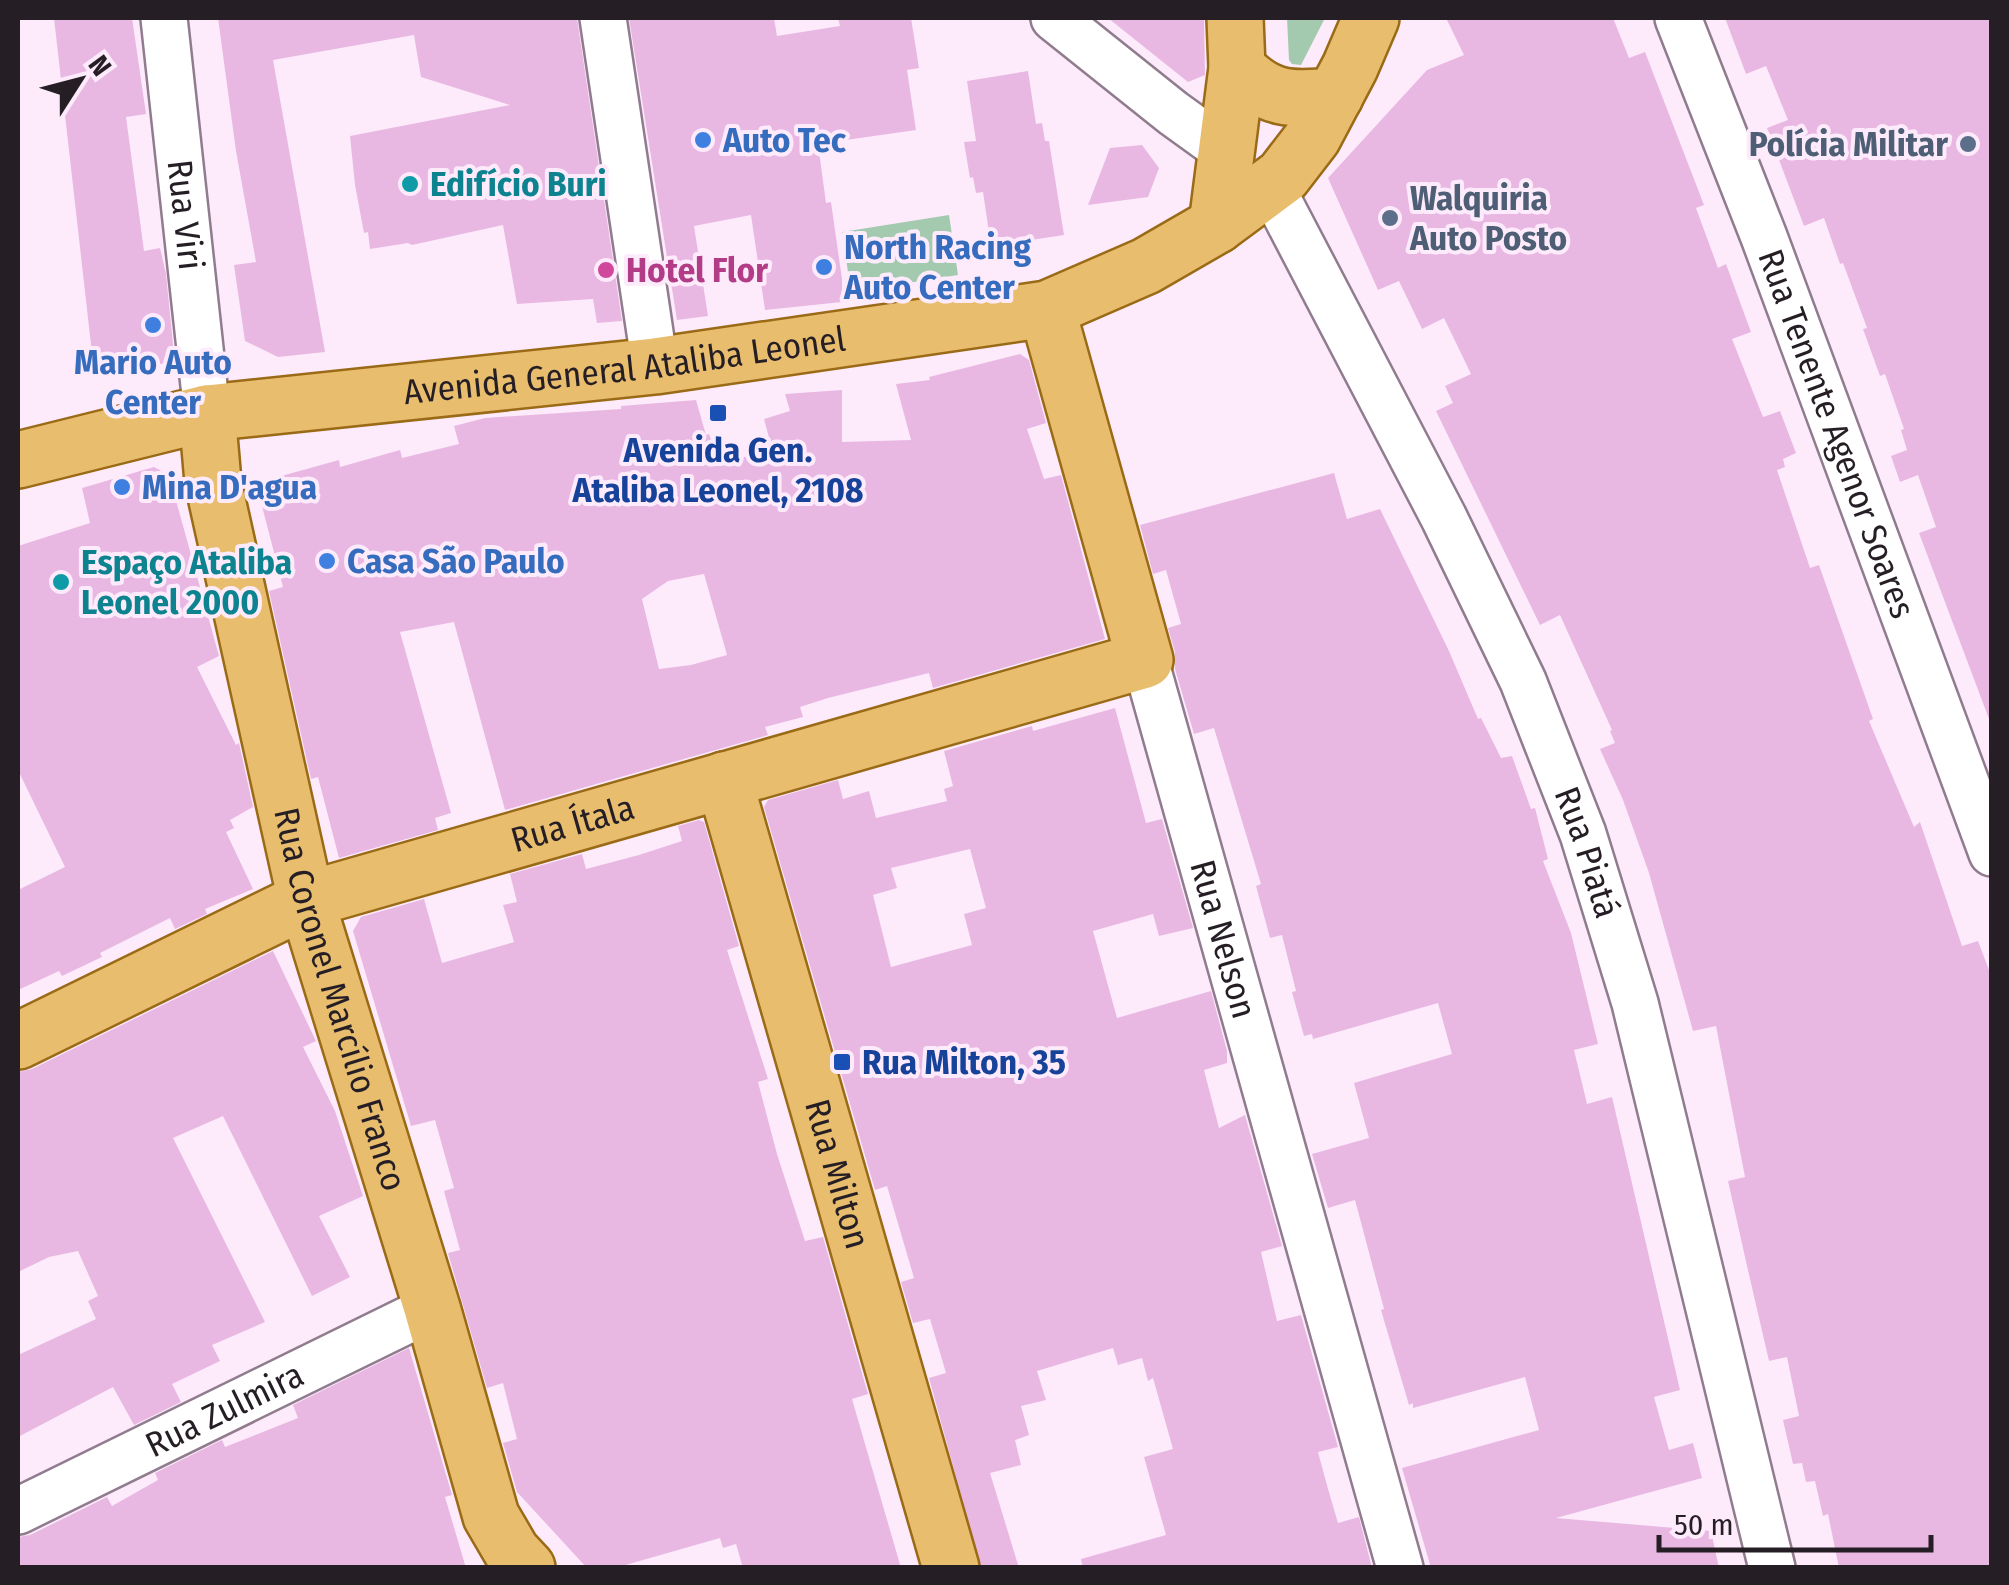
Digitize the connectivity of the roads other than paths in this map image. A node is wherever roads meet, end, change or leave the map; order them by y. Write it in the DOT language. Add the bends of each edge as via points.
graph roads {
  1 [pos="164,18"];
  2 [pos="603,18"];
  3 [pos="1054,18"];
  4 [pos="1371,18"];
  5 [pos="1678,18"];
  6 [pos="1236,42"];
  7 [pos="1335,96"];
  8 [pos="1227,152"];
  9 [pos="1270,185"];
  10 [pos="1217,225"];
  11 [pos="1047,310"];
  12 [pos="655,366"];
  13 [pos="207,413"];
  14 [pos="18,460"];
  15 [pos="1145,660"];
  16 [pos="724,780"];
  17 [pos="1992,853"];
  18 [pos="306,900"];
  19 [pos="18,1041"];
  20 [pos="432,1308"];
  21 [pos="18,1511"];
  22 [pos="511,1562"];
  23 [pos="951,1568"];
  24 [pos="1400,1568"];
  25 [pos="1772,1568"];
  1 -- 13 [label="street, Rua Viri"];
  2 -- 12 [label="street"];
  3 -- 8 [label="street"];
  4 -- 7 [label="main road, Avenida General Ataliba Leonel"];
  5 -- 17 [label="street, Rua Tenente Agenor Soares"];
  6 -- 7 [label="main road" via="1252,84 1270,94"];
  6 -- 8 [label="main road"];
  7 -- 9 [label="main road, Avenida General Ataliba Leonel" via="1300,158"];
  8 -- 10 [label="main road"];
  9 -- 10 [label="main road, Avenida General Ataliba Leonel"];
  9 -- 25 [label="street, Rua Piatá" via="1514,663 1583,834 1636,1004"];
  10 -- 11 [label="main road, Avenida General Ataliba Leonel"];
  11 -- 12 [label="main road, Avenida General Ataliba Leonel"];
  11 -- 15 [label="main road, Rua Nelson"];
  12 -- 13 [label="main road, Avenida General Ataliba Leonel"];
  13 -- 14 [label="main road, Avenida General Ataliba Leonel"];
  13 -- 18 [label="main road, Rua Coronel Marcílio Franco" via="213,482"];
  15 -- 16 [label="main road, Rua Ítala"];
  15 -- 24 [label="street, Rua Nelson"];
  16 -- 18 [label="main road, Rua Ítala"];
  16 -- 23 [label="main road, Rua Milton"];
  18 -- 19 [label="main road, Rua Ítala"];
  18 -- 20 [label="main road, Rua Coronel Marcílio Franco"];
  20 -- 21 [label="street, Rua Zulmira"];
  20 -- 22 [label="main road, Rua Coronel Marcílio Franco" via="491,1516"];
}
